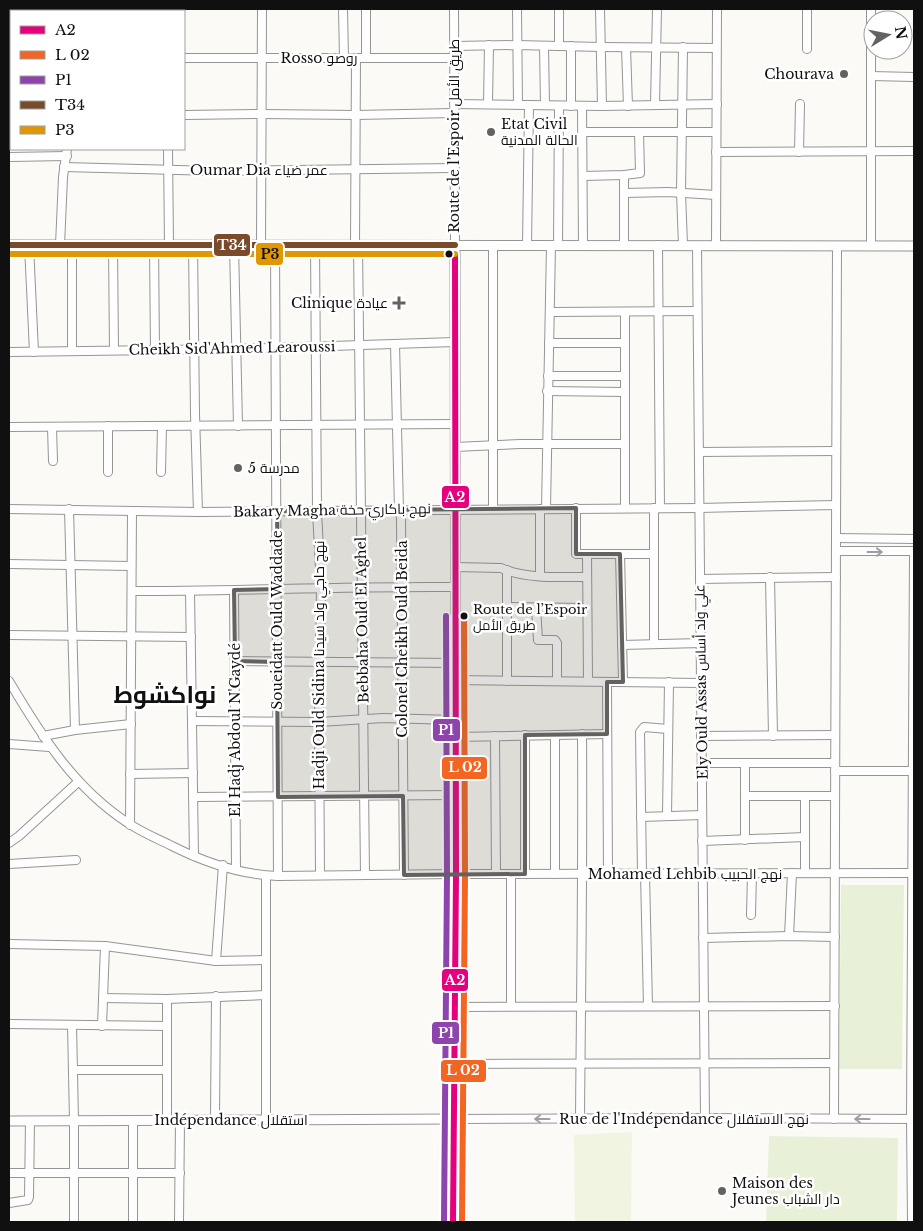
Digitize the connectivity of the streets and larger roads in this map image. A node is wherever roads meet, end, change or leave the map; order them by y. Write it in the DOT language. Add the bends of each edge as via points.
graph roads {
  1 [pos="262,9"];
  2 [pos="343,9"];
  3 [pos="366,9"];
  4 [pos="454,9"];
  5 [pos="517,9"];
  6 [pos="559,9"];
  7 [pos="600,9"];
  8 [pos="657,9"];
  9 [pos="717,9"];
  10 [pos="807,9"];
  11 [pos="871,9"];
  12 [pos="517,44"];
  13 [pos="489,45"];
  14 [pos="454,46"];
  15 [pos="544,46"];
  16 [pos="559,46"];
  17 [pos="571,46"];
  18 [pos="602,48"];
  19 [pos="626,48"];
  20 [pos="656,48"];
  21 [pos="683,48"];
  22 [pos="716,48"];
  23 [pos="807,49"];
  24 [pos="185,58"];
  25 [pos="262,58"];
  26 [pos="344,58"];
  27 [pos="356,58"];
  28 [pos="366,58"];
  29 [pos="454,58"];
  30 [pos="871,76"];
  31 [pos="914,77"];
  32 [pos="454,104"];
  33 [pos="488,104"];
  34 [pos="518,104"];
  35 [pos="717,104"];
  36 [pos="800,104"];
  37 [pos="529,105"];
  38 [pos="545,105"];
  39 [pos="655,105"];
  40 [pos="683,105"];
  41 [pos="560,106"];
  42 [pos="572,106"];
  43 [pos="582,106"];
  44 [pos="602,106"];
  45 [pos="628,106"];
  46 [pos="454,113"];
  47 [pos="261,114"];
  48 [pos="356,115"];
  49 [pos="185,116"];
  50 [pos="583,132"];
  51 [pos="639,132"];
  52 [pos="683,132"];
  53 [pos="716,132"];
  54 [pos="168,150"];
  55 [pos="914,151"];
  56 [pos="67,152"];
  57 [pos="716,152"];
  58 [pos="799,152"];
  59 [pos="871,152"];
  60 [pos="9,157"];
  61 [pos="64,167"];
  62 [pos="454,168"];
  63 [pos="356,169"];
  64 [pos="168,170"];
  65 [pos="261,170"];
  66 [pos="624,175"];
  67 [pos="583,176"];
  68 [pos="624,193"];
  69 [pos="681,193"];
  70 [pos="716,195"];
  71 [pos="9,245"];
  72 [pos="29,245"];
  73 [pos="60,245"];
  74 [pos="72,245"];
  75 [pos="113,245"];
  76 [pos="154,245"];
  77 [pos="169,245"];
  78 [pos="193,245"];
  79 [pos="234,245"];
  80 [pos="261,245"];
  81 [pos="275,245"];
  82 [pos="315,245"];
  83 [pos="356,245"];
  84 [pos="455,245"];
  85 [pos="493,245"];
  86 [pos="527,245"];
  87 [pos="555,245"];
  88 [pos="583,245"];
  89 [pos="624,245"];
  90 [pos="658,245"];
  91 [pos="683,246"];
  92 [pos="697,246"];
  93 [pos="716,246"];
  94 [pos="837,246"];
  95 [pos="871,246"];
  96 [pos="914,246"];
  97 [pos="550,312"];
  98 [pos="625,312"];
  99 [pos="659,312"];
  100 [pos="697,312"];
  101 [pos="455,342"];
  102 [pos="549,342"];
  103 [pos="625,343"];
  104 [pos="395,344"];
  105 [pos="359,345"];
  106 [pos="316,347"];
  107 [pos="276,348"];
  108 [pos="194,349"];
  109 [pos="236,349"];
  110 [pos="114,350"];
  111 [pos="155,350"];
  112 [pos="72,351"];
  113 [pos="9,352"];
  114 [pos="34,352"];
  115 [pos="548,376"];
  116 [pos="625,376"];
  117 [pos="548,391"];
  118 [pos="625,392"];
  119 [pos="455,424"];
  120 [pos="195,425"];
  121 [pos="360,425"];
  122 [pos="397,425"];
  123 [pos="108,426"];
  124 [pos="162,426"];
  125 [pos="238,426"];
  126 [pos="276,426"];
  127 [pos="317,426"];
  128 [pos="9,427"];
  129 [pos="52,427"];
  130 [pos="547,444"];
  131 [pos="625,444"];
  132 [pos="492,445"];
  133 [pos="455,447"];
  134 [pos="836,451"];
  135 [pos="699,452"];
  136 [pos="53,461"];
  137 [pos="108,472"];
  138 [pos="161,472"];
  139 [pos="836,505"];
  140 [pos="543,508"];
  141 [pos="576,508"];
  142 [pos="625,508"];
  143 [pos="657,508"];
  144 [pos="699,508"];
  145 [pos="9,509"];
  146 [pos="69,509"];
  147 [pos="455,509"];
  148 [pos="493,509"];
  149 [pos="361,510"];
  150 [pos="399,510"];
  151 [pos="132,511"];
  152 [pos="277,511"];
  153 [pos="317,511"];
  154 [pos="198,512"];
  155 [pos="836,538"];
  156 [pos="914,539"];
  157 [pos="836,551"];
  158 [pos="914,552"];
  159 [pos="587,554"];
  160 [pos="620,554"];
  161 [pos="654,554"];
  162 [pos="9,564"];
  163 [pos="70,564"];
  164 [pos="131,566"];
  165 [pos="455,567"];
  166 [pos="507,570"];
  167 [pos="540,576"];
  168 [pos="586,577"];
  169 [pos="836,577"];
  170 [pos="770,578"];
  171 [pos="700,580"];
  172 [pos="401,586"];
  173 [pos="321,587"];
  174 [pos="362,587"];
  175 [pos="455,587"];
  176 [pos="278,589"];
  177 [pos="234,590"];
  178 [pos="132,591"];
  179 [pos="190,591"];
  180 [pos="507,607"];
  181 [pos="536,608"];
  182 [pos="586,608"];
  183 [pos="914,616"];
  184 [pos="9,635"];
  185 [pos="71,636"];
  186 [pos="131,636"];
  187 [pos="191,637"];
  188 [pos="700,643"];
  189 [pos="654,644"];
  190 [pos="622,645"];
  191 [pos="235,661"];
  192 [pos="277,662"];
  193 [pos="320,662"];
  194 [pos="363,662"];
  195 [pos="401,663"];
  196 [pos="456,663"];
  197 [pos="456,680"];
  198 [pos="507,680"];
  199 [pos="9,681"];
  200 [pos="557,681"];
  201 [pos="588,681"];
  202 [pos="607,682"];
  203 [pos="623,682"];
  204 [pos="669,682"];
  205 [pos="701,682"];
  206 [pos="363,718"];
  207 [pos="402,719"];
  208 [pos="192,720"];
  209 [pos="456,720"];
  210 [pos="236,721"];
  211 [pos="277,721"];
  212 [pos="319,722"];
  213 [pos="131,724"];
  214 [pos="668,729"];
  215 [pos="75,730"];
  216 [pos="582,734"];
  217 [pos="607,734"];
  218 [pos="525,735"];
  219 [pos="555,735"];
  220 [pos="835,735"];
  221 [pos="43,736"];
  222 [pos="495,736"];
  223 [pos="701,736"];
  224 [pos="773,736"];
  225 [pos="456,737"];
  226 [pos="9,744"];
  227 [pos="49,747"];
  228 [pos="913,752"];
  229 [pos="702,763"];
  230 [pos="745,763"];
  231 [pos="835,767"];
  232 [pos="912,771"];
  233 [pos="192,773"];
  234 [pos="130,774"];
  235 [pos="78,782"];
  236 [pos="456,795"];
  237 [pos="319,796"];
  238 [pos="364,796"];
  239 [pos="403,796"];
  240 [pos="745,796"];
  241 [pos="805,796"];
  242 [pos="835,796"];
  243 [pos="193,797"];
  244 [pos="236,797"];
  245 [pos="278,797"];
  246 [pos="702,815"];
  247 [pos="667,816"];
  248 [pos="641,817"];
  249 [pos="913,819"];
  250 [pos="130,825"];
  251 [pos="806,837"];
  252 [pos="745,840"];
  253 [pos="702,841"];
  254 [pos="9,843"];
  255 [pos="194,856"];
  256 [pos="76,860"];
  257 [pos="9,864"];
  258 [pos="223,865"];
  259 [pos="236,869"];
  260 [pos="792,873"];
  261 [pos="805,873"];
  262 [pos="835,873"];
  263 [pos="913,873"];
  264 [pos="456,874"];
  265 [pos="496,874"];
  266 [pos="511,874"];
  267 [pos="525,874"];
  268 [pos="555,874"];
  269 [pos="584,874"];
  270 [pos="608,874"];
  271 [pos="644,874"];
  272 [pos="703,874"];
  273 [pos="752,874"];
  274 [pos="320,875"];
  275 [pos="365,875"];
  276 [pos="404,875"];
  277 [pos="266,876"];
  278 [pos="278,876"];
  279 [pos="751,915"];
  280 [pos="789,936"];
  281 [pos="835,937"];
  282 [pos="703,938"];
  283 [pos="9,944"];
  284 [pos="105,946"];
  285 [pos="266,960"];
  286 [pos="216,961"];
  287 [pos="266,995"];
  288 [pos="216,996"];
  289 [pos="103,998"];
  290 [pos="168,999"];
  291 [pos="913,1002"];
  292 [pos="455,1006"];
  293 [pos="511,1006"];
  294 [pos="580,1006"];
  295 [pos="648,1006"];
  296 [pos="834,1006"];
  297 [pos="704,1007"];
  298 [pos="9,1024"];
  299 [pos="72,1026"];
  300 [pos="102,1026"];
  301 [pos="168,1026"];
  302 [pos="580,1063"];
  303 [pos="704,1063"];
  304 [pos="834,1063"];
  305 [pos="454,1064"];
  306 [pos="73,1070"];
  307 [pos="167,1070"];
  308 [pos="705,1118"];
  309 [pos="454,1119"];
  310 [pos="580,1119"];
  311 [pos="834,1119"];
  312 [pos="912,1119"];
  313 [pos="215,1120"];
  314 [pos="266,1120"];
  315 [pos="9,1121"];
  316 [pos="30,1121"];
  317 [pos="74,1121"];
  318 [pos="132,1121"];
  319 [pos="167,1121"];
  320 [pos="180,1121"];
  321 [pos="74,1172"];
  322 [pos="9,1173"];
  323 [pos="30,1173"];
  324 [pos="133,1173"];
  325 [pos="180,1173"];
  326 [pos="9,1202"];
  327 [pos="74,1222"];
  328 [pos="133,1222"];
  329 [pos="179,1222"];
  330 [pos="453,1222"];
  331 [pos="912,1222"];
  1 -- 25 [label="street"];
  2 -- 26 [label="street"];
  3 -- 28 [label="street"];
  4 -- 14 [label="street, Route de l’Espoir طريق الأمل"];
  5 -- 12 [label="street"];
  6 -- 16 [label="street"];
  7 -- 18 [label="street"];
  8 -- 20 [label="street"];
  9 -- 22 [label="street"];
  10 -- 23 [label="street"];
  11 -- 30 [label="street"];
  12 -- 13 [label="street"];
  12 -- 15 [label="street"];
  12 -- 34 [label="street"];
  13 -- 14 [label="street"];
  13 -- 33 [label="street"];
  14 -- 29 [label="street, Route de l’Espoir طريق الأمل"];
  15 -- 16 [label="street"];
  15 -- 38 [label="street"];
  16 -- 17 [label="street"];
  17 -- 18 [label="street"];
  17 -- 42 [label="street"];
  18 -- 19 [label="street"];
  18 -- 44 [label="street"];
  19 -- 20 [label="street"];
  19 -- 45 [label="street"];
  20 -- 21 [label="street"];
  20 -- 39 [label="street"];
  21 -- 22 [label="street"];
  21 -- 40 [label="street"];
  22 -- 35 [label="street"];
  24 -- 25 [label="street, Rosso روصو"];
  25 -- 26 [label="street, Rosso روصو"];
  25 -- 47 [label="street"];
  26 -- 27 [label="street, Rosso روصو"];
  27 -- 28 [label="street, Rosso روصو"];
  27 -- 48 [label="street, Bebbaha Ould El Aghel"];
  28 -- 29 [label="street, Rosso روصو"];
  29 -- 32 [label="street, Route de l’Espoir طريق الأمل"];
  30 -- 31 [label="street"];
  30 -- 59 [label="street"];
  32 -- 33 [label="street"];
  32 -- 46 [label="street, Route de l’Espoir طريق الأمل"];
  33 -- 34 [label="street"];
  34 -- 37 [label="street"];
  35 -- 40 [label="street"];
  35 -- 53 [label="street"];
  36 -- 58 [label="street"];
  37 -- 38 [label="street"];
  37 -- 86 [label="street"];
  38 -- 41 [label="street"];
  39 -- 40 [label="street"];
  39 -- 45 [label="street"];
  40 -- 52 [label="street"];
  41 -- 42 [label="street"];
  41 -- 87 [label="street"];
  42 -- 43 [label="street"];
  43 -- 44 [label="street"];
  43 -- 50 [label="street"];
  44 -- 45 [label="street"];
  46 -- 48 [label="street"];
  46 -- 62 [label="street, Route de l’Espoir طريق الأمل"];
  47 -- 48 [label="street"];
  47 -- 49 [label="street"];
  47 -- 65 [label="street"];
  48 -- 63 [label="street, Bebbaha Ould El Aghel"];
  50 -- 51 [label="street"];
  50 -- 67 [label="street"];
  51 -- 52 [label="street"];
  51 -- 66 [label="street" via="641,171"];
  52 -- 53 [label="street"];
  52 -- 69 [label="street"];
  53 -- 57 [label="street"];
  54 -- 64 [label="street"];
  55 -- 59 [label="street"];
  56 -- 60 [label="street"];
  56 -- 61 [label="street"];
  57 -- 58 [label="street"];
  57 -- 70 [label="street"];
  58 -- 59 [label="street"];
  59 -- 95 [label="street"];
  61 -- 64 [label="street, Oumar Dia عمر ضياء"];
  61 -- 73 [label="street"];
  62 -- 63 [label="street, Oumar Dia عمر ضياء"];
  62 -- 84 [label="street, Route de l’Espoir طريق الأمل"];
  63 -- 65 [label="street, Oumar Dia عمر ضياء"];
  63 -- 83 [label="street, Bebbaha Ould El Aghel"];
  64 -- 65 [label="street, Oumar Dia عمر ضياء"];
  64 -- 77 [label="street"];
  65 -- 80 [label="street"];
  66 -- 67 [label="street"];
  66 -- 68 [label="street"];
  67 -- 88 [label="street"];
  68 -- 69 [label="street"];
  68 -- 89 [label="street"];
  69 -- 70 [label="street"];
  69 -- 91 [label="street"];
  70 -- 93 [label="street"];
  71 -- 72 [label="street"];
  72 -- 73 [label="street"];
  72 -- 114 [label="street"];
  73 -- 74 [label="street"];
  74 -- 75 [label="street"];
  74 -- 112 [label="street"];
  75 -- 76 [label="street"];
  75 -- 110 [label="street"];
  76 -- 77 [label="street"];
  76 -- 111 [label="street"];
  77 -- 78 [label="street"];
  78 -- 79 [label="street"];
  78 -- 108 [label="street"];
  79 -- 80 [label="street"];
  79 -- 109 [label="street"];
  80 -- 81 [label="street"];
  81 -- 82 [label="street"];
  81 -- 107 [label="street, Soueidatt Ould Waddade"];
  82 -- 83 [label="street"];
  82 -- 106 [label="street, Hadji Ould Sidina نهج حاجي ولد سيدنا"];
  83 -- 84 [label="street"];
  83 -- 105 [label="street, Bebbaha Ould El Aghel"];
  84 -- 85 [label="street"];
  84 -- 101 [label="street, Route de l’Espoir طريق الأمل"];
  85 -- 86 [label="street"];
  85 -- 132 [label="street"];
  86 -- 87 [label="street"];
  87 -- 88 [label="street"];
  87 -- 97 [label="street"];
  88 -- 89 [label="street"];
  89 -- 90 [label="street"];
  90 -- 91 [label="street"];
  90 -- 99 [label="street"];
  91 -- 92 [label="street"];
  92 -- 93 [label="street"];
  92 -- 100 [label="street, Ely Ould Assas علي ولد أساس"];
  93 -- 94 [label="street"];
  94 -- 95 [label="street"];
  94 -- 134 [label="street"];
  95 -- 96 [label="street"];
  97 -- 98 [label="street"];
  97 -- 102 [label="street"];
  98 -- 99 [label="street"];
  98 -- 103 [label="street"];
  99 -- 100 [label="street"];
  99 -- 143 [label="street"];
  100 -- 135 [label="street, Ely Ould Assas علي ولد أساس"];
  101 -- 104 [label="street, Cheikh Sid'Ahmed Learoussi"];
  101 -- 119 [label="street, Route de l’Espoir طريق الأمل"];
  102 -- 103 [label="street"];
  102 -- 115 [label="street"];
  103 -- 116 [label="street"];
  104 -- 105 [label="street, Cheikh Sid'Ahmed Learoussi"];
  104 -- 122 [label="street, Colonel Cheikh Ould Beida"];
  105 -- 106 [label="street, Cheikh Sid'Ahmed Learoussi"];
  105 -- 121 [label="street, Bebbaha Ould El Aghel"];
  106 -- 107 [label="street, Cheikh Sid'Ahmed Learoussi"];
  106 -- 127 [label="street, Hadji Ould Sidina نهج حاجي ولد سيدنا"];
  107 -- 109 [label="street, Cheikh Sid'Ahmed Learoussi"];
  107 -- 126 [label="street, Soueidatt Ould Waddade"];
  108 -- 109 [label="street, Cheikh Sid'Ahmed Learoussi"];
  108 -- 111 [label="street, Cheikh Sid'Ahmed Learoussi"];
  108 -- 120 [label="street"];
  109 -- 125 [label="street"];
  110 -- 111 [label="street, Cheikh Sid'Ahmed Learoussi"];
  110 -- 112 [label="street, Cheikh Sid'Ahmed Learoussi"];
  112 -- 114 [label="street, Cheikh Sid'Ahmed Learoussi"];
  113 -- 114 [label="street, Cheikh Sid'Ahmed Learoussi"];
  115 -- 116 [label="street"];
  115 -- 117 [label="street"];
  116 -- 118 [label="street"];
  117 -- 118 [label="street"];
  117 -- 130 [label="street"];
  118 -- 131 [label="street"];
  119 -- 122 [label="street"];
  119 -- 133 [label="street, Route de l’Espoir طريق الأمل"];
  120 -- 124 [label="street"];
  120 -- 125 [label="street"];
  120 -- 154 [label="street"];
  121 -- 122 [label="street"];
  121 -- 127 [label="street"];
  121 -- 149 [label="street, Bebbaha Ould El Aghel"];
  122 -- 150 [label="street, Colonel Cheikh Ould Beida"];
  123 -- 124 [label="street"];
  123 -- 129 [label="street"];
  123 -- 137 [label="street"];
  124 -- 138 [label="street"];
  125 -- 126 [label="street"];
  126 -- 127 [label="street"];
  126 -- 152 [label="street, Soueidatt Ould Waddade"];
  127 -- 153 [label="street, Hadji Ould Sidina نهج حاجي ولد سيدنا"];
  128 -- 129 [label="street"];
  129 -- 136 [label="street"];
  130 -- 131 [label="street"];
  130 -- 132 [label="street"];
  130 -- 140 [label="street"];
  131 -- 142 [label="street"];
  132 -- 133 [label="street"];
  132 -- 148 [label="street"];
  133 -- 147 [label="street, Route de l’Espoir طريق الأمل"];
  134 -- 135 [label="street"];
  134 -- 139 [label="street"];
  135 -- 144 [label="street, Ely Ould Assas علي ولد أساس"];
  139 -- 144 [label="street, Bakary Magha نهج باكاري حخة"];
  139 -- 155 [label="street"];
  140 -- 141 [label="street, Bakary Magha نهج باكاري حخة"];
  140 -- 148 [label="street, Bakary Magha نهج باكاري حخة"];
  140 -- 167 [label="street"];
  141 -- 142 [label="street, Bakary Magha نهج باكاري حخة"];
  141 -- 159 [label="street" via="576,554"];
  142 -- 143 [label="street, Bakary Magha نهج باكاري حخة"];
  143 -- 144 [label="street, Bakary Magha نهج باكاري حخة"];
  143 -- 161 [label="street"];
  144 -- 171 [label="street, Ely Ould Assas علي ولد أساس"];
  145 -- 146 [label="street, Bakary Magha نهج باكاري حخة"];
  146 -- 151 [label="street, Bakary Magha نهج باكاري حخة"];
  146 -- 163 [label="street"];
  147 -- 148 [label="street, Bakary Magha نهج باكاري حخة"];
  147 -- 150 [label="street, Bakary Magha نهج باكاري حخة"];
  147 -- 165 [label="street, Route de l’Espoir طريق الأمل"];
  149 -- 150 [label="street, Bakary Magha نهج باكاري حخة"];
  149 -- 153 [label="street, Bakary Magha نهج باكاري حخة"];
  149 -- 174 [label="street, Bebbaha Ould El Aghel"];
  150 -- 172 [label="street, Colonel Cheikh Ould Beida"];
  151 -- 154 [label="street, Bakary Magha نهج باكاري حخة"];
  151 -- 164 [label="street"];
  152 -- 153 [label="street, Bakary Magha نهج باكاري حخة"];
  152 -- 154 [label="street, Bakary Magha نهج باكاري حخة"];
  152 -- 176 [label="street, Soueidatt Ould Waddade"];
  153 -- 173 [label="street, Hadji Ould Sidina نهج حاجي ولد سيدنا"];
  155 -- 156 [label="street"];
  155 -- 157 [label="street"];
  157 -- 158 [label="street, one-way"];
  157 -- 169 [label="street"];
  158 -- 183 [label="street"];
  159 -- 160 [label="street"];
  159 -- 168 [label="street"];
  160 -- 161 [label="street"];
  160 -- 190 [label="street"];
  161 -- 189 [label="street"];
  162 -- 163 [label="street"];
  163 -- 164 [label="street"];
  163 -- 185 [label="street"];
  164 -- 178 [label="street"];
  165 -- 166 [label="street"];
  165 -- 175 [label="street, Route de l’Espoir طريق الأمل"];
  166 -- 167 [label="street"];
  166 -- 180 [label="street"];
  167 -- 168 [label="street"];
  168 -- 182 [label="street"];
  169 -- 170 [label="street"];
  169 -- 220 [label="street"];
  170 -- 171 [label="street"];
  170 -- 224 [label="street"];
  171 -- 188 [label="street, Ely Ould Assas علي ولد أساس"];
  172 -- 174 [label="street"];
  172 -- 175 [label="street"];
  172 -- 195 [label="street, Colonel Cheikh Ould Beida"];
  173 -- 174 [label="street"];
  173 -- 176 [label="street"];
  173 -- 193 [label="street, Hadji Ould Sidina نهج حاجي ولد سيدنا"];
  174 -- 194 [label="street, Bebbaha Ould El Aghel"];
  175 -- 196 [label="street, Route de l’Espoir طريق الأمل"];
  176 -- 177 [label="street"];
  176 -- 192 [label="street, Soueidatt Ould Waddade"];
  177 -- 179 [label="street"];
  177 -- 191 [label="street, El Hadj Abdoul N'Gaydé"];
  178 -- 179 [label="street"];
  178 -- 186 [label="street"];
  179 -- 187 [label="street"];
  180 -- 181 [label="street"];
  180 -- 198 [label="street"];
  181 -- 182 [label="street"];
  181 -- 200 [label="street" via="537,638 540,642 554,640 558,643"];
  182 -- 201 [label="street"];
  183 -- 228 [label="street"];
  184 -- 185 [label="street"];
  185 -- 186 [label="street"];
  185 -- 215 [label="street"];
  186 -- 187 [label="street"];
  186 -- 213 [label="street"];
  187 -- 208 [label="street"];
  188 -- 189 [label="street"];
  188 -- 205 [label="street, Ely Ould Assas علي ولد أساس"];
  189 -- 190 [label="street"];
  190 -- 203 [label="street"];
  191 -- 192 [label="street"];
  191 -- 210 [label="street, El Hadj Abdoul N'Gaydé"];
  192 -- 193 [label="street"];
  192 -- 211 [label="street, Soueidatt Ould Waddade"];
  193 -- 194 [label="street"];
  193 -- 212 [label="street, Hadji Ould Sidina نهج حاجي ولد سيدنا"];
  194 -- 195 [label="street"];
  194 -- 206 [label="street, Bebbaha Ould El Aghel"];
  195 -- 196 [label="street"];
  195 -- 207 [label="street, Colonel Cheikh Ould Beida"];
  196 -- 197 [label="street, Route de l’Espoir طريق الأمل"];
  197 -- 198 [label="street"];
  197 -- 209 [label="street, Route de l’Espoir طريق الأمل"];
  198 -- 200 [label="street"];
  199 -- 221 [label="street, Mohamed Lehbib نهج الحبيب"];
  200 -- 201 [label="street"];
  201 -- 202 [label="street"];
  202 -- 203 [label="street"];
  202 -- 217 [label="street"];
  203 -- 204 [label="street"];
  204 -- 205 [label="street"];
  204 -- 214 [label="street"];
  205 -- 223 [label="street, Ely Ould Assas علي ولد أساس"];
  206 -- 207 [label="street"];
  206 -- 212 [label="street"];
  206 -- 238 [label="street, Bebbaha Ould El Aghel"];
  207 -- 209 [label="street"];
  207 -- 239 [label="street, Colonel Cheikh Ould Beida"];
  208 -- 210 [label="street"];
  208 -- 233 [label="street"];
  209 -- 225 [label="street, Route de l’Espoir طريق الأمل"];
  210 -- 211 [label="street"];
  210 -- 244 [label="street, El Hadj Abdoul N'Gaydé"];
  211 -- 212 [label="street"];
  211 -- 245 [label="street, Soueidatt Ould Waddade"];
  212 -- 237 [label="street, Hadji Ould Sidina نهج حاجي ولد سيدنا"];
  213 -- 215 [label="street"];
  213 -- 234 [label="street"];
  214 -- 247 [label="street"];
  214 -- 248 [label="street" via="644,727 640,732"];
  215 -- 221 [label="street"];
  216 -- 217 [label="street"];
  216 -- 219 [label="street"];
  216 -- 269 [label="street"];
  217 -- 270 [label="street"];
  218 -- 219 [label="street"];
  218 -- 222 [label="street"];
  218 -- 267 [label="street"];
  219 -- 268 [label="street"];
  220 -- 224 [label="street"];
  220 -- 231 [label="street"];
  221 -- 227 [label="street, Mohamed Lehbib نهج الحبيب"];
  222 -- 225 [label="street"];
  222 -- 265 [label="street"];
  223 -- 224 [label="street"];
  223 -- 229 [label="street, Ely Ould Assas علي ولد أساس"];
  225 -- 236 [label="street, Route de l’Espoir طريق الأمل"];
  226 -- 227 [label="street"];
  227 -- 235 [label="street, Mohamed Lehbib نهج الحبيب"];
  228 -- 232 [label="street"];
  229 -- 230 [label="street"];
  229 -- 246 [label="street, Ely Ould Assas علي ولد أساس"];
  230 -- 231 [label="street"];
  230 -- 240 [label="street"];
  231 -- 232 [label="street"];
  231 -- 242 [label="street"];
  232 -- 249 [label="street"];
  233 -- 234 [label="street"];
  233 -- 243 [label="street"];
  234 -- 250 [label="street"];
  235 -- 250 [label="street, Mohamed Lehbib نهج الحبيب"];
  235 -- 254 [label="street"];
  236 -- 239 [label="street"];
  236 -- 264 [label="street, Route de l’Espoir طريق الأمل"];
  237 -- 238 [label="street"];
  237 -- 245 [label="street"];
  237 -- 274 [label="street, Hadji Ould Sidina نهج حاجي ولد سيدنا"];
  238 -- 239 [label="street"];
  238 -- 275 [label="street, Bebbaha Ould El Aghel"];
  239 -- 276 [label="street, Colonel Cheikh Ould Beida"];
  240 -- 241 [label="street"];
  240 -- 252 [label="street"];
  241 -- 242 [label="street"];
  241 -- 251 [label="street"];
  242 -- 262 [label="street"];
  243 -- 244 [label="street"];
  243 -- 255 [label="street"];
  244 -- 245 [label="street"];
  244 -- 259 [label="street, El Hadj Abdoul N'Gaydé"];
  245 -- 278 [label="street, Soueidatt Ould Waddade"];
  246 -- 247 [label="street"];
  246 -- 253 [label="street, Ely Ould Assas علي ولد أساس"];
  247 -- 248 [label="street"];
  248 -- 271 [label="street"];
  249 -- 263 [label="street"];
  250 -- 255 [label="street, Mohamed Lehbib نهج الحبيب"];
  251 -- 252 [label="street"];
  251 -- 261 [label="street"];
  252 -- 253 [label="street"];
  253 -- 272 [label="street, Ely Ould Assas علي ولد أساس"];
  255 -- 258 [label="street, Mohamed Lehbib نهج الحبيب"];
  256 -- 257 [label="street"];
  258 -- 259 [label="street, Mohamed Lehbib نهج الحبيب"];
  258 -- 286 [label="street"];
  259 -- 277 [label="street, Mohamed Lehbib نهج الحبيب"];
  260 -- 261 [label="street, Mohamed Lehbib نهج الحبيب"];
  260 -- 273 [label="street, Mohamed Lehbib نهج الحبيب"];
  260 -- 280 [label="street"];
  261 -- 262 [label="street, Mohamed Lehbib نهج الحبيب"];
  262 -- 263 [label="street, Mohamed Lehbib نهج الحبيب"];
  262 -- 281 [label="street"];
  263 -- 291 [label="street"];
  264 -- 265 [label="street, Mohamed Lehbib نهج الحبيب"];
  264 -- 276 [label="street, Mohamed Lehbib نهج الحبيب"];
  264 -- 292 [label="street, Route de l’Espoir طريق الأمل"];
  265 -- 266 [label="street, Mohamed Lehbib نهج الحبيب"];
  266 -- 267 [label="street, Mohamed Lehbib نهج الحبيب"];
  266 -- 293 [label="street"];
  267 -- 268 [label="street, Mohamed Lehbib نهج الحبيب"];
  268 -- 269 [label="street, Mohamed Lehbib نهج الحبيب"];
  269 -- 270 [label="street, Mohamed Lehbib نهج الحبيب"];
  269 -- 294 [label="street"];
  270 -- 271 [label="street, Mohamed Lehbib نهج الحبيب"];
  271 -- 272 [label="street, Mohamed Lehbib نهج الحبيب"];
  271 -- 295 [label="street"];
  272 -- 273 [label="street, Mohamed Lehbib نهج الحبيب"];
  272 -- 282 [label="street, Ely Ould Assas علي ولد أساس"];
  273 -- 279 [label="street"];
  274 -- 275 [label="street, Mohamed Lehbib نهج الحبيب"];
  274 -- 278 [label="street, Mohamed Lehbib نهج الحبيب"];
  275 -- 276 [label="street, Mohamed Lehbib نهج الحبيب"];
  277 -- 278 [label="street, Mohamed Lehbib نهج الحبيب"];
  277 -- 285 [label="street"];
  280 -- 281 [label="street"];
  280 -- 282 [label="street"];
  281 -- 296 [label="street"];
  282 -- 297 [label="street, Ely Ould Assas علي ولد أساس"];
  283 -- 284 [label="street"];
  284 -- 286 [label="street"];
  284 -- 289 [label="street"];
  285 -- 286 [label="street"];
  285 -- 287 [label="street"];
  287 -- 288 [label="street"];
  287 -- 314 [label="street"];
  288 -- 290 [label="street"];
  288 -- 313 [label="street"];
  289 -- 290 [label="street"];
  289 -- 300 [label="street"];
  290 -- 301 [label="street"];
  291 -- 312 [label="street"];
  292 -- 293 [label="street"];
  292 -- 305 [label="street, Route de l’Espoir طريق الأمل"];
  293 -- 294 [label="street"];
  294 -- 295 [label="street"];
  294 -- 302 [label="street"];
  295 -- 297 [label="street"];
  296 -- 297 [label="street"];
  296 -- 304 [label="street"];
  297 -- 303 [label="street, Ely Ould Assas علي ولد أساس"];
  298 -- 299 [label="street"];
  299 -- 300 [label="street"];
  299 -- 306 [label="street"];
  300 -- 301 [label="street"];
  301 -- 307 [label="street"];
  302 -- 303 [label="street"];
  302 -- 305 [label="street"];
  302 -- 310 [label="street"];
  303 -- 304 [label="street"];
  303 -- 308 [label="street, Ely Ould Assas علي ولد أساس"];
  304 -- 311 [label="street"];
  305 -- 309 [label="street, Route de l’Espoir طريق الأمل"];
  306 -- 307 [label="street"];
  306 -- 317 [label="street"];
  307 -- 319 [label="street"];
  308 -- 310 [label="street, Rue de l'Indépendance نهج الاستقلال"];
  308 -- 311 [label="street, Rue de l'Indépendance نهج الاستقلال"];
  310 -- 309 [label="street, Rue de l'Indépendance نهج الاستقلال, one-way"];
  309 -- 314 [label="street, Indépendance استقلال"];
  309 -- 330 [label="street, Route de l’Espoir طريق الأمل"];
  312 -- 311 [label="street, Rue de l'Indépendance نهج الاستقلال, one-way"];
  312 -- 331 [label="street"];
  313 -- 314 [label="street, Indépendance استقلال"];
  313 -- 320 [label="street, Indépendance استقلال"];
  315 -- 316 [label="street, Indépendance استقلال"];
  316 -- 317 [label="street, Indépendance استقلال"];
  316 -- 323 [label="street"];
  317 -- 318 [label="street, Indépendance استقلال"];
  317 -- 321 [label="street"];
  318 -- 319 [label="street, Indépendance استقلال"];
  318 -- 324 [label="street"];
  319 -- 320 [label="street, Indépendance استقلال"];
  320 -- 325 [label="street"];
  321 -- 323 [label="street"];
  321 -- 324 [label="street"];
  321 -- 327 [label="street"];
  322 -- 323 [label="street"];
  323 -- 326 [label="street" via="28,1200"];
  324 -- 325 [label="street"];
  324 -- 328 [label="street"];
  325 -- 329 [label="street"];
}
